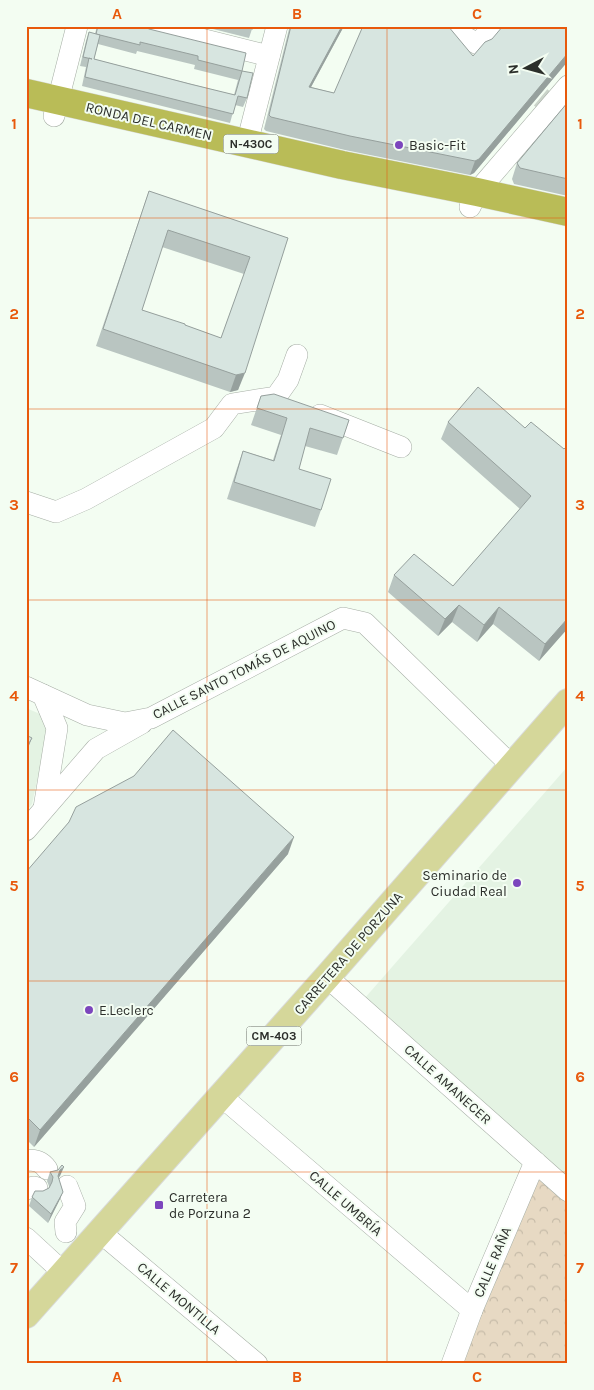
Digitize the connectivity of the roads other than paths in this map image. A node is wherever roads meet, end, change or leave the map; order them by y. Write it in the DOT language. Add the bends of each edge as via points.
graph roads {
  1 [pos="78,26"];
  2 [pos="149,26"];
  3 [pos="276,26"];
  4 [pos="444,26"];
  5 [pos="494,26"];
  6 [pos="270,56"];
  7 [pos="568,86"];
  8 [pos="26,93"];
  9 [pos="56,108"];
  10 [pos="26,109"];
  11 [pos="247,143"];
  12 [pos="473,200"];
  13 [pos="568,212"];
  14 [pos="568,228"];
  15 [pos="297,355"];
  16 [pos="291,403"];
  17 [pos="401,448"];
  18 [pos="26,502"];
  19 [pos="35,691"];
  20 [pos="568,702"];
  21 [pos="151,718"];
  22 [pos="512,766"];
  23 [pos="44,809"];
  24 [pos="26,830"];
  25 [pos="327,977"];
  26 [pos="222,1096"];
  27 [pos="26,1160"];
  28 [pos="535,1162"];
  29 [pos="34,1183"];
  30 [pos="568,1191"];
  31 [pos="63,1207"];
  32 [pos="26,1238"];
  33 [pos="93,1240"];
  34 [pos="64,1273"];
  35 [pos="472,1310"];
  36 [pos="26,1315"];
  37 [pos="257,1364"];
  38 [pos="452,1364"];
  1 -- 9 [label="street"];
  2 -- 6 [label="street"];
  3 -- 6 [label="street"];
  4 -- 5 [label="street" via="478,44"];
  6 -- 11 [label="street"];
  7 -- 12 [label="street"];
  8 -- 9 [label="highway, RONDA DEL CARMEN / N-430C"];
  9 -- 10 [label="highway, RONDA DEL CARMEN / N-430C"];
  9 -- 11 [label="highway, RONDA DEL CARMEN / N-430C"];
  9 -- 12 [label="highway, RONDA DEL CARMEN / N-430C"];
  11 -- 12 [label="highway, RONDA DEL CARMEN / N-430C"];
  12 -- 13 [label="highway, N-430C"];
  12 -- 14 [label="highway, N-430C"];
  15 -- 16 [label="street" via="288,380"];
  16 -- 17 [label="street"];
  16 -- 18 [label="street" via="232,404 214,428 86,499 56,512"];
  19 -- 21 [label="street, CALLE SANTO TOMÁS DE AQUINO" via="87,715 125,723"];
  19 -- 23 [label="street, CALLE SANTO TOMÁS DE AQUINO" via="57,728"];
  20 -- 22 [label="main road, CARRETERA DE PORZUNA / CM-403"];
  21 -- 22 [label="street, CALLE SANTO TOMÁS DE AQUINO" via="343,618 365,623"];
  21 -- 23 [label="street" via="96,749"];
  22 -- 25 [label="main road, CARRETERA DE PORZUNA / CM-403"];
  23 -- 24 [label="street"];
  25 -- 26 [label="main road, CARRETERA DE PORZUNA / CM-403"];
  25 -- 28 [label="street, CALLE AMANECER"];
  26 -- 33 [label="main road, CARRETERA DE PORZUNA / CM-403"];
  26 -- 35 [label="street, CALLE UMBRÍA"];
  27 -- 29 [label="street" via="43,1163"];
  28 -- 30 [label="street, CALLE AMANECER"];
  28 -- 35 [label="street, CALLE RAÑA"];
  31 -- 33 [label="street, CALLE MONTILLA"];
  32 -- 34 [label="street"];
  33 -- 34 [label="main road, CARRETERA DE PORZUNA / CM-403"];
  33 -- 37 [label="street, CALLE MONTILLA"];
  34 -- 36 [label="main road, CARRETERA DE PORZUNA / CM-403"];
  35 -- 38 [label="street, CALLE RAÑA"];
}
